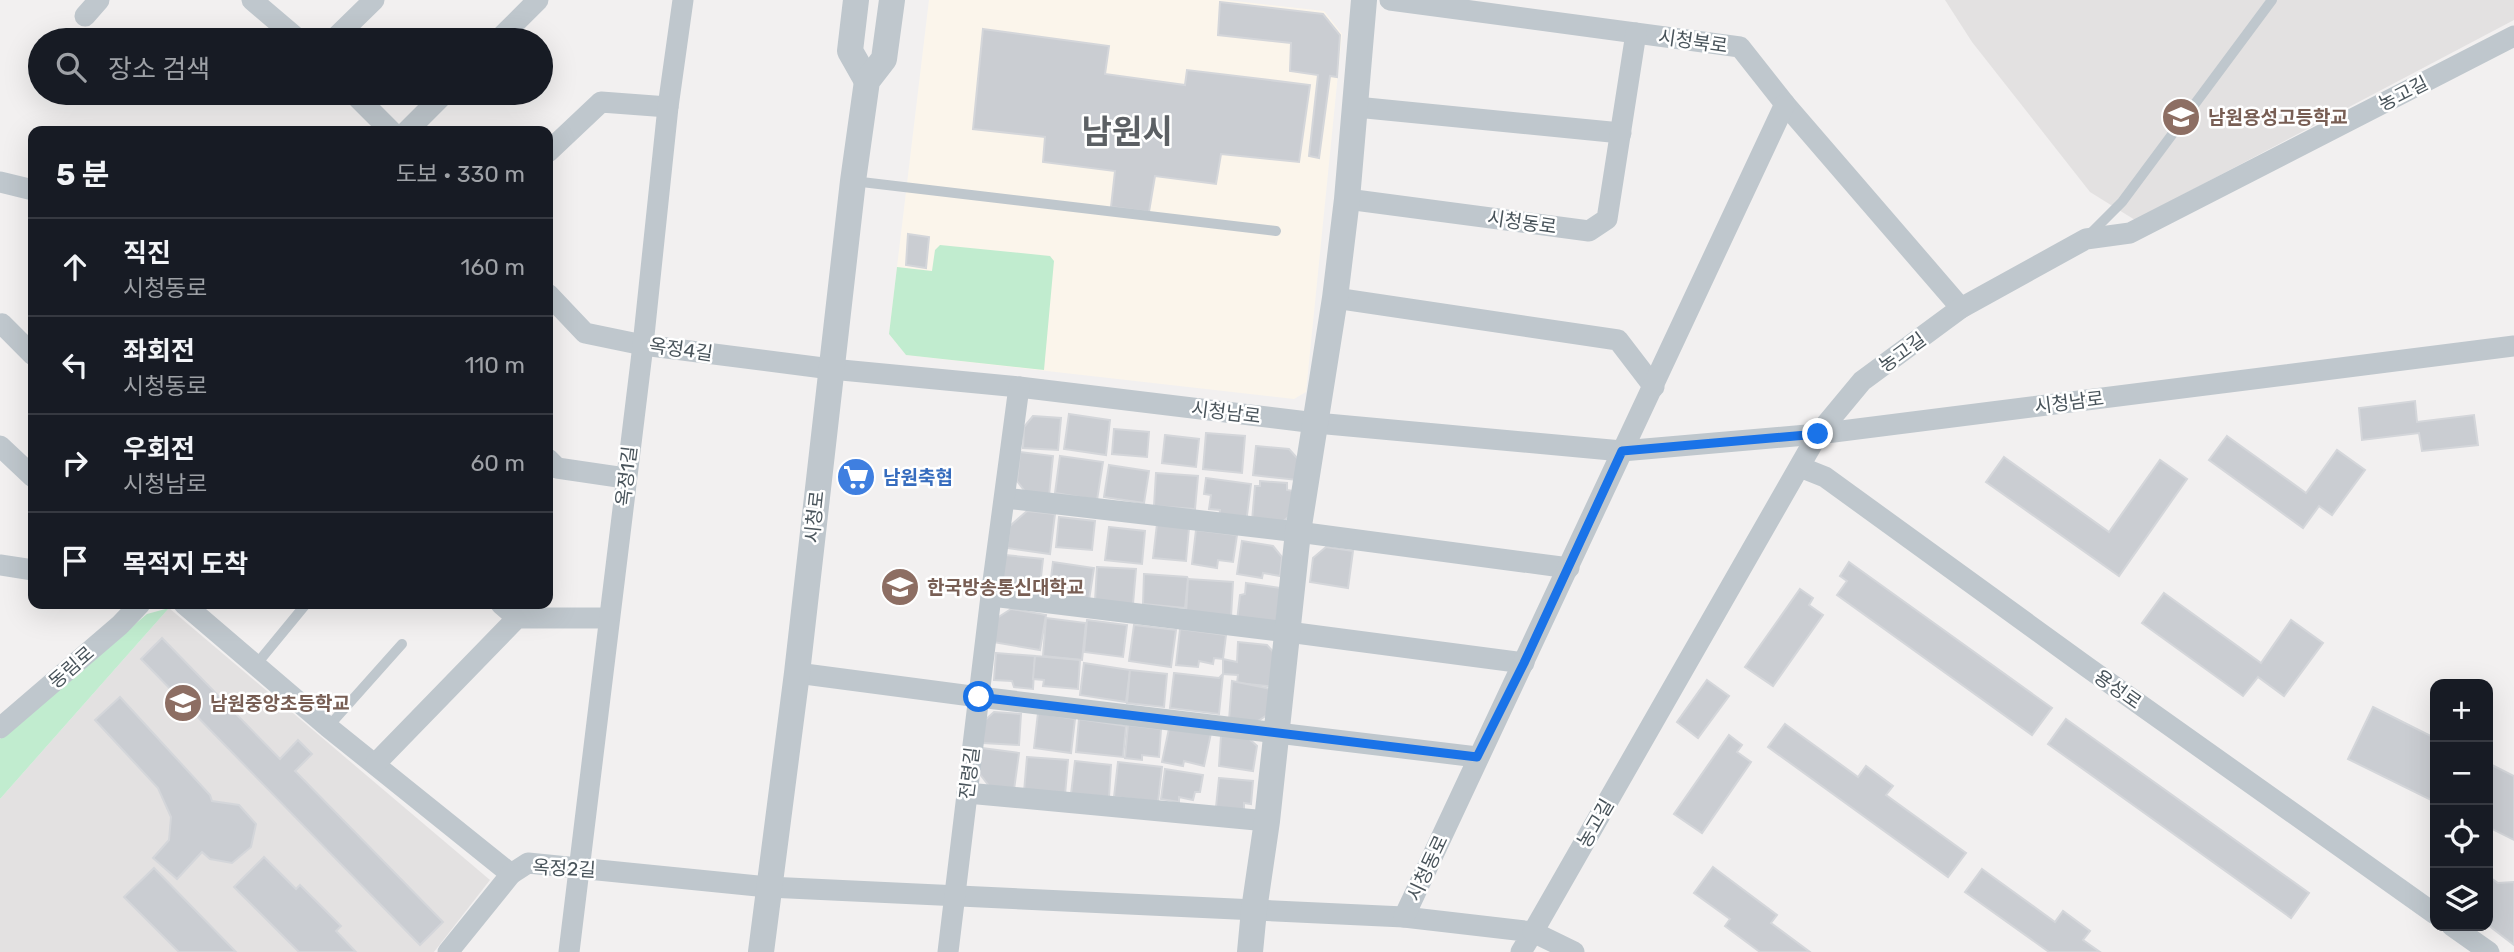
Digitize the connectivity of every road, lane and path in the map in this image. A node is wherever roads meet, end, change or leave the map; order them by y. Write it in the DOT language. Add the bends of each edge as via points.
graph roads {
  1 [pos="99,0"];
  2 [pos="251,0"];
  3 [pos="374,0"];
  4 [pos="538,0"];
  5 [pos="683,0"];
  6 [pos="856,0"];
  7 [pos="892,0"];
  8 [pos="1364,0"];
  9 [pos="1390,0"];
  10 [pos="2272,0"];
  11 [pos="1497,7"];
  12 [pos="85,16"];
  13 [pos="285,28"];
  14 [pos="345,28"];
  15 [pos="510,28"];
  16 [pos="1636,33"];
  17 [pos="2514,36"];
  18 [pos="867,81"];
  19 [pos="1785,104"];
  20 [pos="365,105"];
  21 [pos="434,105"];
  22 [pos="668,107"];
  23 [pos="1356,107"];
  24 [pos="386,126"];
  25 [pos="412,126"];
  26 [pos="1621,134"];
  27 [pos="553,147"];
  28 [pos="853,181"];
  29 [pos="0,182"];
  30 [pos="28,189"];
  31 [pos="1348,199"];
  32 [pos="1276,231"];
  33 [pos="2086,239"];
  34 [pos="1335,298"];
  35 [pos="553,299"];
  36 [pos="1961,309"];
  37 [pos="0,326"];
  38 [pos="643,345"];
  39 [pos="2514,346"];
  40 [pos="28,350"];
  41 [pos="831,369"];
  42 [pos="1019,387"];
  43 [pos="1654,387"];
  44 [pos="1316,423"];
  45 [pos="1818,434"];
  46 [pos="0,446"];
  47 [pos="1622,451"];
  48 [pos="553,464"];
  49 [pos="1800,467"];
  50 [pos="28,472"];
  51 [pos="625,478"];
  52 [pos="1005,498"];
  53 [pos="1298,532"];
  54 [pos="0,565"];
  55 [pos="1569,568"];
  56 [pos="28,569"];
  57 [pos="990,596"];
  58 [pos="135,609"];
  59 [pos="190,609"];
  60 [pos="302,609"];
  61 [pos="509,611"];
  62 [pos="609,618"];
  63 [pos="1288,632"];
  64 [pos="402,644"];
  65 [pos="1524,663"];
  66 [pos="255,666"];
  67 [pos="797,673"];
  68 [pos="979,697"];
  69 [pos="328,727"];
  70 [pos="0,728"];
  71 [pos="1277,734"];
  72 [pos="1477,757"];
  73 [pos="376,763"];
  74 [pos="967,793"];
  75 [pos="1267,821"];
  76 [pos="580,868"];
  77 [pos="511,874"];
  78 [pos="768,887"];
  79 [pos="953,896"];
  80 [pos="1254,910"];
  81 [pos="2430,910"];
  82 [pos="1404,917"];
  83 [pos="2459,931"];
  84 [pos="1533,932"];
  85 [pos="448,952"];
  86 [pos="569,952"];
  87 [pos="761,952"];
  88 [pos="948,952"];
  89 [pos="1250,952"];
  90 [pos="1521,952"];
  91 [pos="1574,952"];
  92 [pos="2489,952"];
  1 -- 12 [label="street"];
  2 -- 13 [label="street"];
  3 -- 14 [label="street"];
  4 -- 15 [label="street"];
  5 -- 22 [label="street, 옥정1길"];
  6 -- 18 [label="street" via="850,51"];
  7 -- 18 [label="street, 시청로" via="884,59"];
  8 -- 23 [label="street"];
  9 -- 11 [label="street, 시청북로"];
  10 -- 33 [label="lane" via="2122,202"];
  11 -- 16 [label="street, 시청북로"];
  16 -- 19 [label="street, 시청북로" via="1740,47"];
  16 -- 26 [label="street, 시청동로"];
  17 -- 33 [label="street, 농고길" via="2130,233"];
  18 -- 28 [label="street, 시청로"];
  19 -- 36 [label="street, 시청북로"];
  19 -- 43 [label="street"];
  20 -- 24 [label="street"];
  21 -- 25 [label="street"];
  22 -- 27 [label="street" via="601,102"];
  22 -- 38 [label="street, 옥정1길"];
  23 -- 26 [label="street"];
  23 -- 31 [label="street"];
  26 -- 31 [label="street, 시청동로" via="1607,219 1589,231"];
  28 -- 32 [label="lane"];
  28 -- 41 [label="street, 시청로"];
  29 -- 30 [label="street"];
  31 -- 34 [label="street"];
  33 -- 36 [label="street, 농고길"];
  34 -- 43 [label="street" via="1618,340"];
  34 -- 44 [label="street"];
  35 -- 38 [label="street, 옥정4길" via="585,333"];
  36 -- 45 [label="street, 농고길" via="1862,381"];
  37 -- 40 [label="street"];
  38 -- 41 [label="street, 옥정4길"];
  38 -- 51 [label="street, 옥정1길"];
  39 -- 45 [label="street, 시청남로"];
  41 -- 42 [label="street, 시청남로"];
  41 -- 67 [label="street, 시청로"];
  42 -- 44 [label="street, 시청남로"];
  42 -- 52 [label="street, 전령길"];
  43 -- 47 [label="street"];
  44 -- 47 [label="street, 시청남로"];
  44 -- 53 [label="street"];
  45 -- 47 [label="street, 시청남로"];
  45 -- 49 [label="street, 농고길"];
  46 -- 50 [label="street"];
  47 -- 55 [label="street, 시청동로"];
  48 -- 51 [label="street"];
  49 -- 81 [label="street, 용성로" via="1825,477"];
  49 -- 84 [label="street, 농고길"];
  51 -- 62 [label="street, 옥정1길"];
  52 -- 53 [label="street"];
  52 -- 57 [label="street, 전령길"];
  53 -- 55 [label="street"];
  53 -- 63 [label="street"];
  54 -- 56 [label="street"];
  55 -- 65 [label="street, 시청동로"];
  57 -- 63 [label="street"];
  57 -- 68 [label="street, 전령길"];
  58 -- 70 [label="street, 동림로"];
  59 -- 66 [label="street, 옥정2길"];
  60 -- 66 [label="lane"];
  61 -- 62 [label="street"];
  61 -- 73 [label="street"];
  62 -- 76 [label="street, 옥정1길"];
  63 -- 65 [label="street"];
  63 -- 71 [label="street"];
  64 -- 69 [label="lane"];
  65 -- 72 [label="street, 시청동로"];
  66 -- 69 [label="street, 옥정2길"];
  67 -- 68 [label="street"];
  67 -- 78 [label="street, 시청로"];
  68 -- 71 [label="street"];
  68 -- 74 [label="street, 전령길"];
  69 -- 73 [label="street, 옥정2길"];
  71 -- 72 [label="street"];
  71 -- 75 [label="street"];
  72 -- 82 [label="street, 시청동로"];
  73 -- 77 [label="street, 옥정2길"];
  74 -- 75 [label="street"];
  74 -- 79 [label="street, 전령길"];
  75 -- 80 [label="street"];
  76 -- 77 [label="street, 옥정2길" via="528,863"];
  76 -- 78 [label="street, 옥정2길"];
  76 -- 86 [label="street, 옥정1길"];
  77 -- 85 [label="street"];
  78 -- 79 [label="street, 옥정2길"];
  78 -- 87 [label="street, 시청로"];
  79 -- 80 [label="street, 시청동로"];
  79 -- 88 [label="street, 전령길"];
  80 -- 82 [label="street, 시청동로"];
  80 -- 89 [label="street"];
  82 -- 84 [label="street"];
  83 -- 92 [label="street"];
  84 -- 90 [label="street, 농고길"];
  84 -- 91 [label="street"];
}
